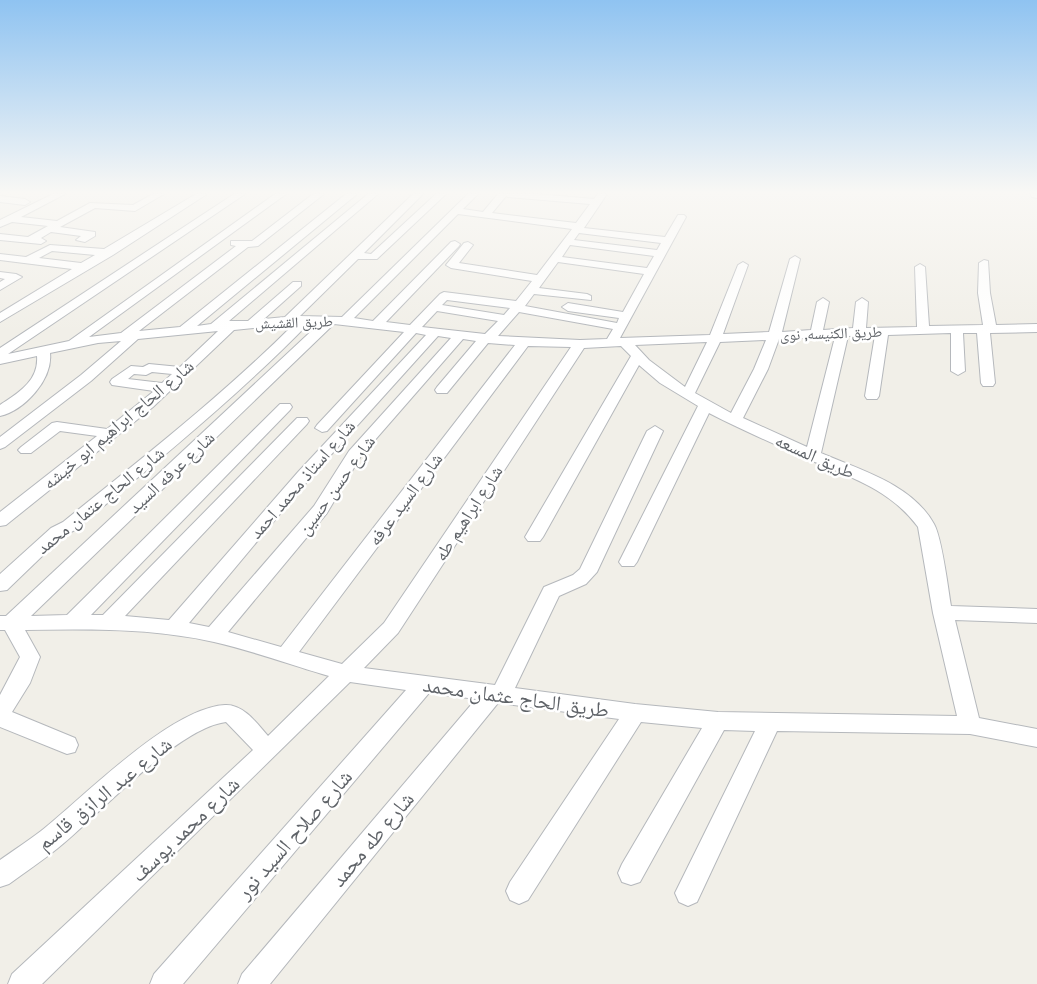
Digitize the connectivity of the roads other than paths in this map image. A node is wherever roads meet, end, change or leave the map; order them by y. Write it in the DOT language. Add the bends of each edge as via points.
graph roads {
  1 [pos="30,240"];
  2 [pos="80,240"];
  3 [pos="128,240"];
  4 [pos="171,240"];
  5 [pos="216,240"];
  6 [pos="259,240"];
  7 [pos="295,240"];
  8 [pos="319,240"];
  9 [pos="370,240"];
  10 [pos="391,240"];
  11 [pos="425,240"];
  12 [pos="661,240"];
  13 [pos="668,241"];
  14 [pos="568,242"];
  15 [pos="64,243"];
  16 [pos="455,243"];
  17 [pos="245,244"];
  18 [pos="468,244"];
  19 [pos="89,251"];
  20 [pos="107,253"];
  21 [pos="661,254"];
  22 [pos="354,255"];
  23 [pos="0,257"];
  24 [pos="146,257"];
  25 [pos="556,259"];
  26 [pos="28,260"];
  27 [pos="795,260"];
  28 [pos="984,262"];
  29 [pos="743,265"];
  30 [pos="84,267"];
  31 [pos="920,267"];
  32 [pos="651,272"];
  33 [pos="0,274"];
  34 [pos="459,276"];
  35 [pos="297,284"];
  36 [pos="0,287"];
  37 [pos="527,295"];
  38 [pos="823,302"];
  39 [pos="862,302"];
  40 [pos="435,307"];
  41 [pos="630,310"];
  42 [pos="0,318"];
  43 [pos="306,319"];
  44 [pos="507,319"];
  45 [pos="289,320"];
  46 [pos="338,320"];
  47 [pos="253,322"];
  48 [pos="233,324"];
  49 [pos="376,325"];
  50 [pos="216,326"];
  51 [pos="1037,328"];
  52 [pos="185,329"];
  53 [pos="957,329"];
  54 [pos="986,329"];
  55 [pos="415,330"];
  56 [pos="923,330"];
  57 [pos="882,331"];
  58 [pos="859,332"];
  59 [pos="434,333"];
  60 [pos="842,333"];
  61 [pos="816,334"];
  62 [pos="129,336"];
  63 [pos="459,336"];
  64 [pos="774,336"];
  65 [pos="619,338"];
  66 [pos="486,339"];
  67 [pos="715,339"];
  68 [pos="524,342"];
  69 [pos="71,343"];
  70 [pos="580,344"];
  71 [pos="43,349"];
  72 [pos="0,354"];
  73 [pos="637,357"];
  74 [pos="0,360"];
  75 [pos="183,371"];
  76 [pos="958,371"];
  77 [pos="988,383"];
  78 [pos="166,388"];
  79 [pos="442,390"];
  80 [pos="688,394"];
  81 [pos="872,396"];
  82 [pos="706,404"];
  83 [pos="285,407"];
  84 [pos="0,412"];
  85 [pos="735,419"];
  86 [pos="302,420"];
  87 [pos="322,428"];
  88 [pos="655,431"];
  89 [pos="111,434"];
  90 [pos="0,444"];
  91 [pos="26,450"];
  92 [pos="813,456"];
  93 [pos="0,520"];
  94 [pos="534,537"];
  95 [pos="628,562"];
  96 [pos="0,585"];
  97 [pos="943,613"];
  98 [pos="1037,616"];
  99 [pos="72,622"];
  100 [pos="108,622"];
  101 [pos="6,623"];
  102 [pos="174,628"];
  103 [pos="214,635"];
  104 [pos="285,656"];
  105 [pos="345,673"];
  106 [pos="424,684"];
  107 [pos="496,695"];
  108 [pos="635,712"];
  109 [pos="0,713"];
  110 [pos="0,717"];
  111 [pos="718,721"];
  112 [pos="770,723"];
  113 [pos="970,725"];
  114 [pos="1037,738"];
  115 [pos="66,745"];
  116 [pos="267,751"];
  117 [pos="631,873"];
  118 [pos="0,876"];
  119 [pos="519,891"];
  120 [pos="688,893"];
  121 [pos="22,984"];
  122 [pos="164,984"];
  123 [pos="252,984"];
  1 -- 15 [label="street"];
  2 -- 19 [label="street" via="100,244"];
  3 -- 20 [label="street"];
  4 -- 24 [label="street"];
  5 -- 17 [label="street"];
  5 -- 69 [label="street"];
  6 -- 17 [label="street"];
  7 -- 52 [label="street"];
  8 -- 50 [label="street"];
  9 -- 22 [label="street"];
  10 -- 22 [label="street" via="373,256"];
  11 -- 46 [label="street, شارع عرفه السيد"];
  12 -- 13 [label="street"];
  13 -- 21 [label="street"];
  14 -- 21 [label="street"];
  14 -- 25 [label="street"];
  16 -- 49 [label="street"];
  17 -- 62 [label="street"];
  18 -- 37 [label="street" via="450,264"];
  19 -- 20 [label="street"];
  19 -- 26 [label="street" via="49,248"];
  20 -- 24 [label="street"];
  20 -- 30 [label="street"];
  21 -- 32 [label="street"];
  22 -- 45 [label="street"];
  23 -- 26 [label="street"];
  24 -- 72 [label="street"];
  25 -- 32 [label="street"];
  25 -- 37 [label="street"];
  26 -- 30 [label="street"];
  27 -- 64 [label="street"];
  28 -- 54 [label="street"];
  29 -- 67 [label="street"];
  30 -- 42 [label="street"];
  31 -- 56 [label="street"];
  32 -- 41 [label="street"];
  33 -- 36 [label="street" via="16,277"];
  34 -- 37 [label="street"];
  35 -- 47 [label="street"];
  37 -- 40 [label="street" via="448,290"];
  37 -- 41 [label="street"];
  37 -- 44 [label="street"];
  37 -- 65 [label="street"];
  38 -- 61 [label="street"];
  39 -- 58 [label="street"];
  40 -- 44 [label="street"];
  40 -- 55 [label="street"];
  41 -- 65 [label="street"];
  43 -- 45 [label="street, طريق القشيش"];
  43 -- 46 [label="street, طريق القشيش"];
  43 -- 96 [label="street, شارع الحاج عتمان محمد" via="216,403 57,532"];
  44 -- 66 [label="street"];
  45 -- 47 [label="street, طريق القشيش"];
  46 -- 49 [label="street, طريق القشيش"];
  46 -- 101 [label="street, شارع عرفه السيد"];
  47 -- 48 [label="street, طريق القشيش"];
  48 -- 50 [label="street, طريق القشيش"];
  48 -- 75 [label="street, شارع الحاج ابراهيم ابو خيشه"];
  49 -- 55 [label="street, طريق القشيش"];
  50 -- 52 [label="street, طريق القشيش"];
  51 -- 54 [label="street, طريق الكنيسه, نوى"];
  52 -- 62 [label="street, طريق القشيش"];
  53 -- 54 [label="street, طريق الكنيسه, نوى"];
  53 -- 56 [label="street, طريق الكنيسه, نوى"];
  53 -- 76 [label="street"];
  54 -- 77 [label="street"];
  55 -- 59 [label="street, طريق القشيش"];
  55 -- 87 [label="street"];
  56 -- 57 [label="street, طريق الكنيسه, نوى"];
  57 -- 58 [label="street, طريق الكنيسه, نوى"];
  57 -- 81 [label="street"];
  58 -- 60 [label="street, طريق الكنيسه, نوى"];
  59 -- 63 [label="street, طريق القشيش"];
  59 -- 102 [label="street, شارع استاذ محمد احمد" via="304,475"];
  60 -- 61 [label="street, طريق الكنيسه, نوى"];
  60 -- 92 [label="street"];
  61 -- 64 [label="street, طريق الكنيسه, نوى"];
  62 -- 69 [label="street, طريق القشيش"];
  62 -- 90 [label="street" via="86,378"];
  63 -- 66 [label="street, طريق القشيش"];
  63 -- 103 [label="street, شارع حسن حسين" via="355,453 321,509"];
  64 -- 67 [label="street, طريق الكنيسه, نوى"];
  64 -- 85 [label="street"];
  65 -- 67 [label="street, طريق الكنيسه, نوى"];
  65 -- 70 [label="street, طريق القشيش"];
  65 -- 73 [label="street, طريق المسعه"];
  66 -- 68 [label="street, طريق القشيش"];
  66 -- 79 [label="street"];
  67 -- 80 [label="street"];
  68 -- 70 [label="street, طريق القشيش"];
  68 -- 104 [label="street, شارع السيد عرفه"];
  69 -- 71 [label="street, طريق القشيش"];
  70 -- 105 [label="street, شارع ابراهيم طه" via="405,609"];
  71 -- 74 [label="street, طريق القشيش"];
  71 -- 84 [label="street" via="44,369 38,380"];
  73 -- 80 [label="street, طريق المسعه"];
  73 -- 94 [label="street"];
  75 -- 78 [label="street, شارع الحاج ابراهيم ابو خيشه"];
  75 -- 78 [label="street" via="131,370 117,382"];
  78 -- 89 [label="street, شارع الحاج ابراهيم ابو خيشه"];
  80 -- 82 [label="street, طريق المسعه"];
  82 -- 85 [label="street, طريق المسعه"];
  82 -- 95 [label="street"];
  83 -- 99 [label="street"];
  85 -- 92 [label="street, طريق المسعه"];
  86 -- 100 [label="street"];
  88 -- 107 [label="street, شارع طه محمد" via="588,572 582,579 551,592"];
  89 -- 91 [label="street" via="56,426"];
  89 -- 93 [label="street, شارع الحاج ابراهيم ابو خيشه"];
  92 -- 97 [label="street, طريق المسعه" via="880,484 920,514 927,525"];
  97 -- 98 [label="street"];
  97 -- 113 [label="street, طريق المسعه"];
  99 -- 100 [label="street, طريق الحاج عثمان محمد"];
  99 -- 101 [label="street, طريق الحاج عثمان محمد"];
  100 -- 102 [label="street, طريق الحاج عثمان محمد"];
  101 -- 109 [label="street" via="30,657"];
  102 -- 103 [label="street, طريق الحاج عثمان محمد"];
  103 -- 104 [label="street, طريق الحاج عثمان محمد"];
  104 -- 105 [label="street, طريق الحاج عثمان محمد"];
  105 -- 106 [label="street, طريق الحاج عثمان محمد"];
  105 -- 116 [label="street, شارع محمد يوسف"];
  106 -- 107 [label="street, طريق الحاج عثمان محمد"];
  106 -- 122 [label="street, شارع صلاح السيد نور"];
  107 -- 108 [label="street, طريق الحاج عثمان محمد"];
  107 -- 123 [label="street, شارع طه محمد"];
  108 -- 111 [label="street, طريق الحاج عثمان محمد"];
  108 -- 119 [label="street"];
  110 -- 115 [label="street"];
  111 -- 112 [label="street, طريق الحاج عثمان محمد"];
  111 -- 117 [label="street"];
  112 -- 113 [label="street, طريق الحاج عثمان محمد"];
  112 -- 120 [label="street"];
  113 -- 114 [label="street, طريق الحاج عثمان محمد"];
  116 -- 118 [label="street, شارع عبد الرازق قاسم" via="232,715 219,714 177,733"];
  116 -- 121 [label="street, شارع محمد يوسف"];
}
